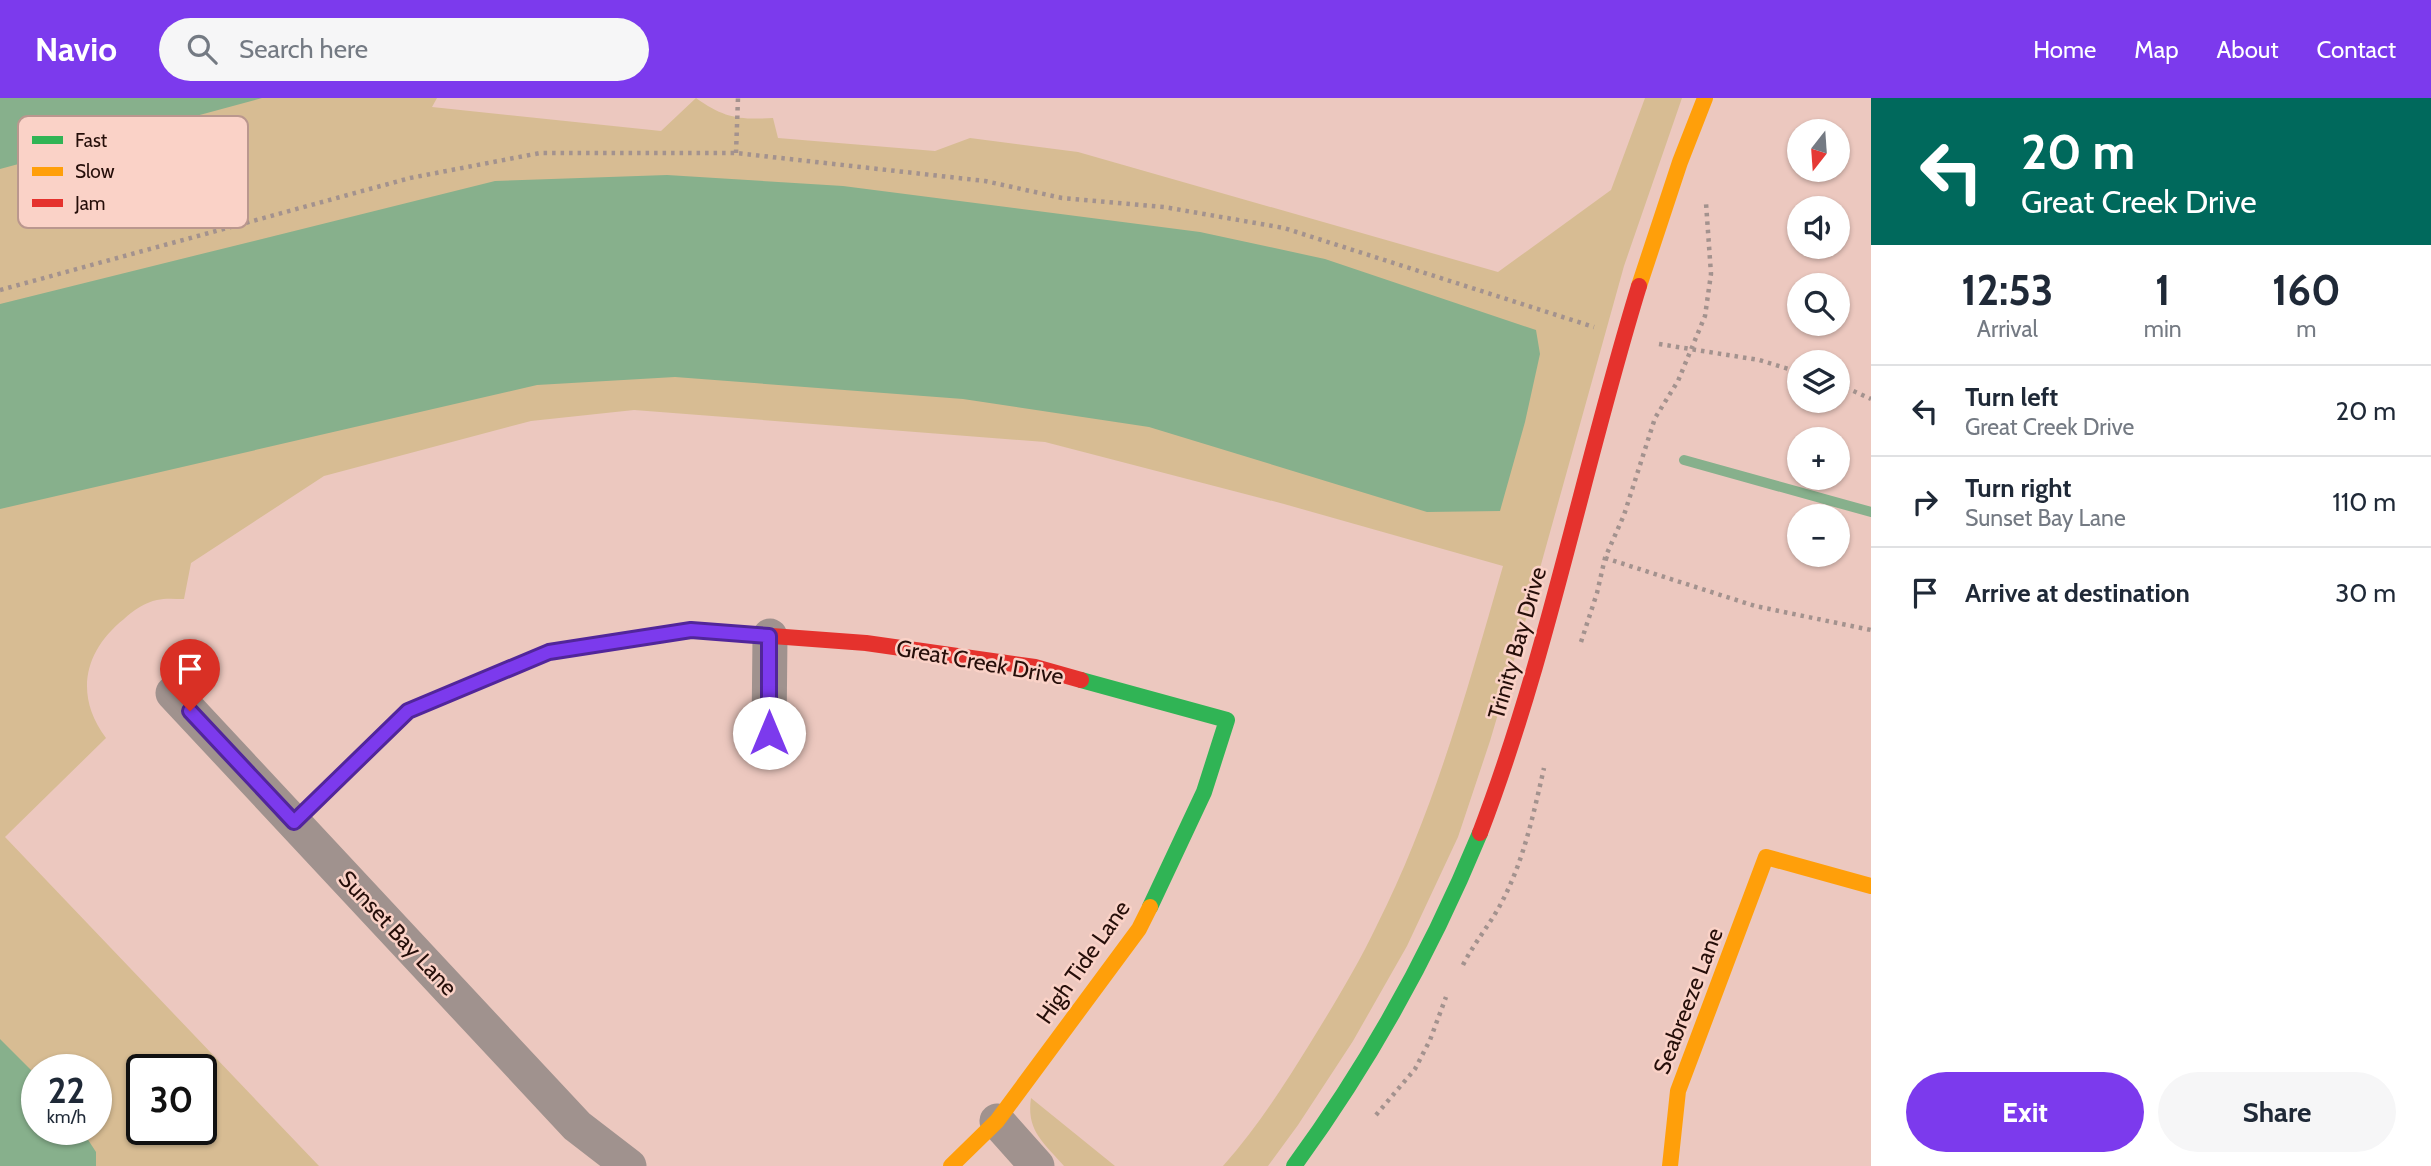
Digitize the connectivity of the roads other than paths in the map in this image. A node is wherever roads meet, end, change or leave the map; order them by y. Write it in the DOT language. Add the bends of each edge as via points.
graph roads {
  1 [pos="1705,98"];
  2 [pos="769,636"];
  3 [pos="173,693"];
  4 [pos="1227,720"];
  5 [pos="769,733"];
  6 [pos="294,822"];
  7 [pos="1871,886"];
  8 [pos="997,1121"];
  9 [pos="629,1166"];
  10 [pos="951,1166"];
  11 [pos="1037,1166"];
  12 [pos="1294,1166"];
  13 [pos="1670,1166"];
  1 -- 12 [label="street, Trinity Bay Drive" via="1650,251 1521,714 1480,833 1426,954 1385,1031"];
  2 -- 4 [label="street, Great Creek Drive" via="866,643 1035,667"];
  2 -- 5 [label="street"];
  2 -- 6 [label="street, Great Creek Drive" via="691,630 549,652 408,711"];
  3 -- 6 [label="street, Sunset Bay Lane"];
  4 -- 8 [label="street, High Tide Lane" via="1204,792 1139,929"];
  6 -- 9 [label="street, Sunset Bay Lane" via="577,1126"];
  7 -- 13 [label="street, Seabreeze Lane" via="1766,857 1678,1091"];
  8 -- 10 [label="street, High Tide Lane"];
  8 -- 11 [label="street"];
}
